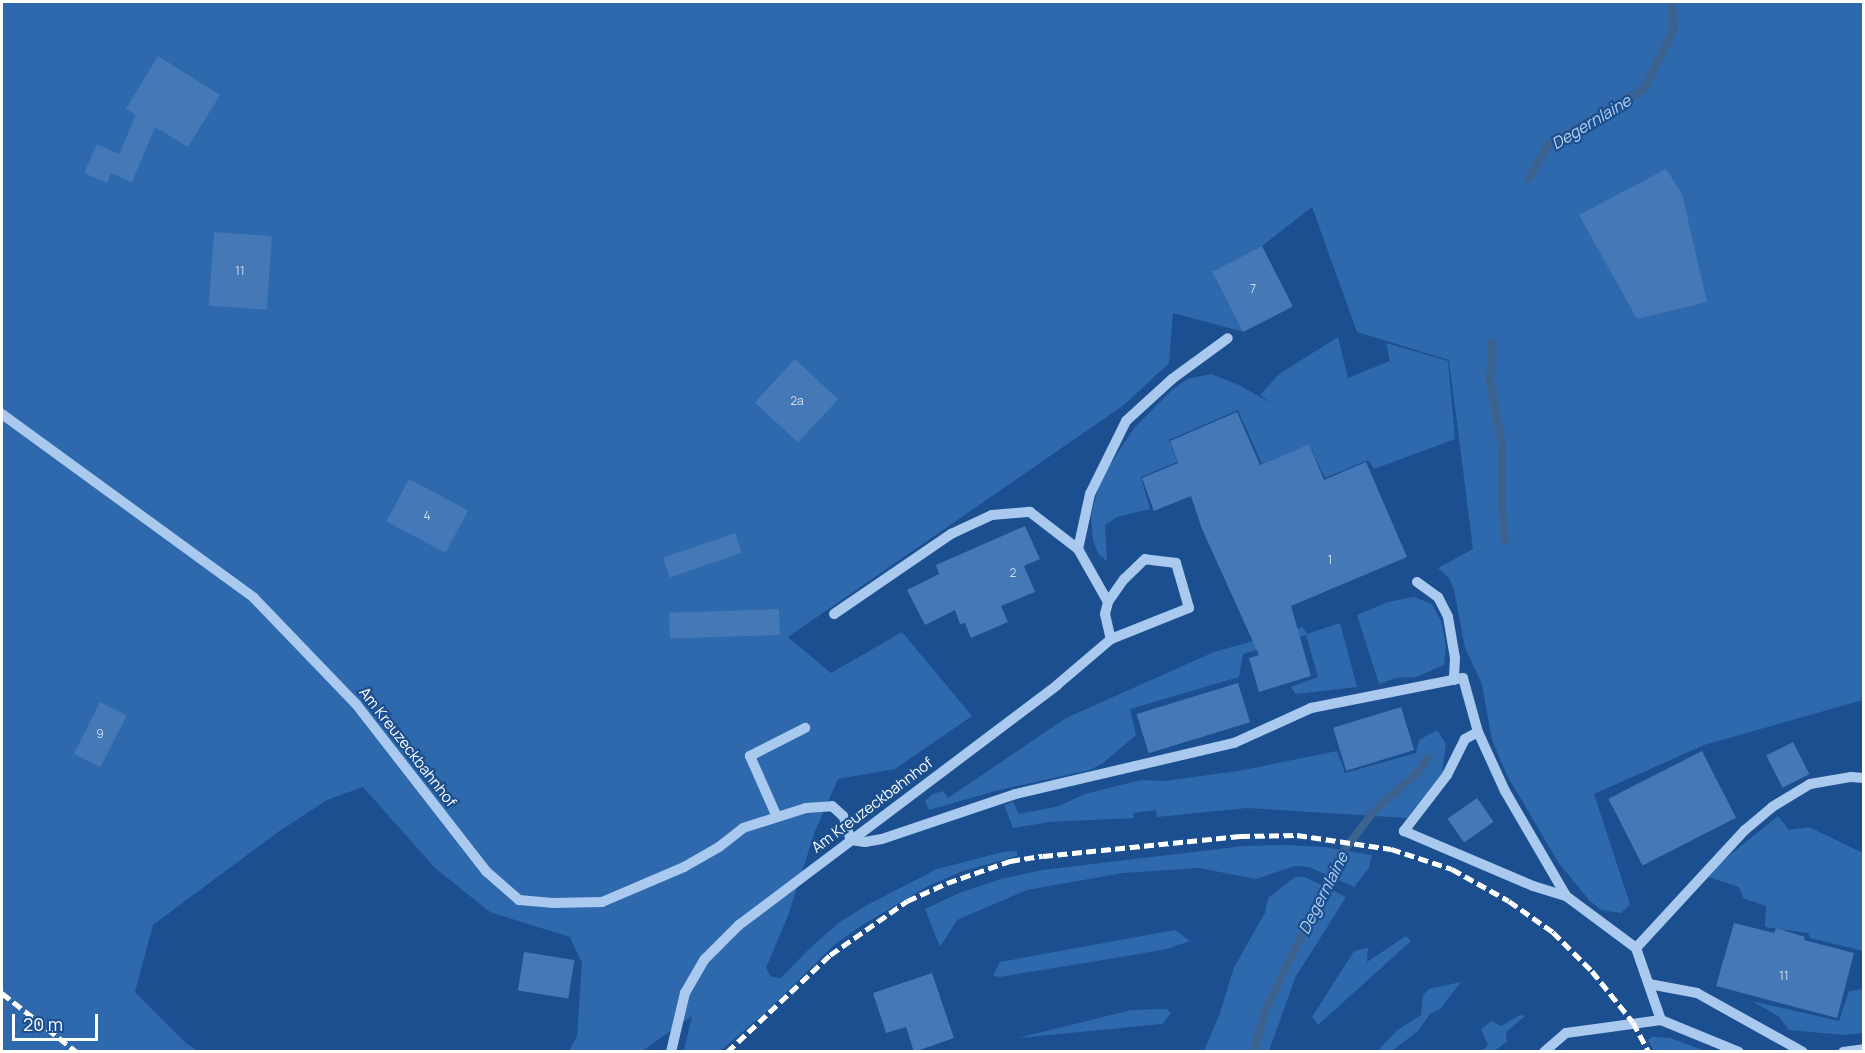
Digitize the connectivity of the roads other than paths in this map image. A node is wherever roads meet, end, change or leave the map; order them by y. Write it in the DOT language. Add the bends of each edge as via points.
graph roads {
  1 [pos="1228,338"];
  2 [pos="2,414"];
  3 [pos="1078,549"];
  4 [pos="1417,582"];
  5 [pos="1108,602"];
  6 [pos="834,614"];
  7 [pos="1111,639"];
  8 [pos="1455,680"];
  9 [pos="805,728"];
  10 [pos="1478,732"];
  11 [pos="1863,778"];
  12 [pos="777,817"];
  13 [pos="850,840"];
  14 [pos="1566,896"];
  15 [pos="1636,948"];
  16 [pos="1649,984"];
  17 [pos="1661,1020"];
  18 [pos="1863,1049"];
  19 [pos="671,1052"];
  20 [pos="1544,1052"];
  21 [pos="1739,1052"];
  22 [pos="1803,1052"];
  23 [pos="1843,1052"];
  1 -- 3 [label="street" via="1172,379 1126,421 1090,494"];
  2 -- 12 [label="street, Am Kreuzeckbahnhof" via="254,598 356,704 487,872 519,900 602,903 684,867 743,828"];
  3 -- 5 [label="street"];
  3 -- 6 [label="street" via="1030,512 992,515 951,534"];
  4 -- 8 [label="street" via="1438,597 1448,617"];
  5 -- 7 [label="street" via="1105,614"];
  5 -- 7 [label="street, Am Kreuzeckbahnhof" via="1145,559 1176,563 1189,608"];
  7 -- 13 [label="street, Am Kreuzeckbahnhof" via="1057,685"];
  8 -- 10 [label="street" via="1463,678"];
  8 -- 13 [label="street" via="1311,708 1234,743 1016,794 882,839"];
  9 -- 12 [label="street" via="750,756"];
  10 -- 14 [label="street" via="1505,791"];
  10 -- 14 [label="street" via="1465,739 1447,775 1404,831 1533,886"];
  11 -- 15 [label="street" via="1810,784 1772,807 1745,830"];
  12 -- 13 [label="street, Am Kreuzeckbahnhof" via="806,808 832,806 843,816"];
  13 -- 19 [label="street, Am Kreuzeckbahnhof" via="738,925 705,959 685,993"];
  14 -- 15 [label="street"];
  15 -- 16 [label="street"];
  16 -- 17 [label="street"];
  16 -- 22 [label="street" via="1697,993"];
  17 -- 20 [label="street" via="1566,1033"];
  17 -- 21 [label="street"];
  18 -- 23 [label="street"];
}
